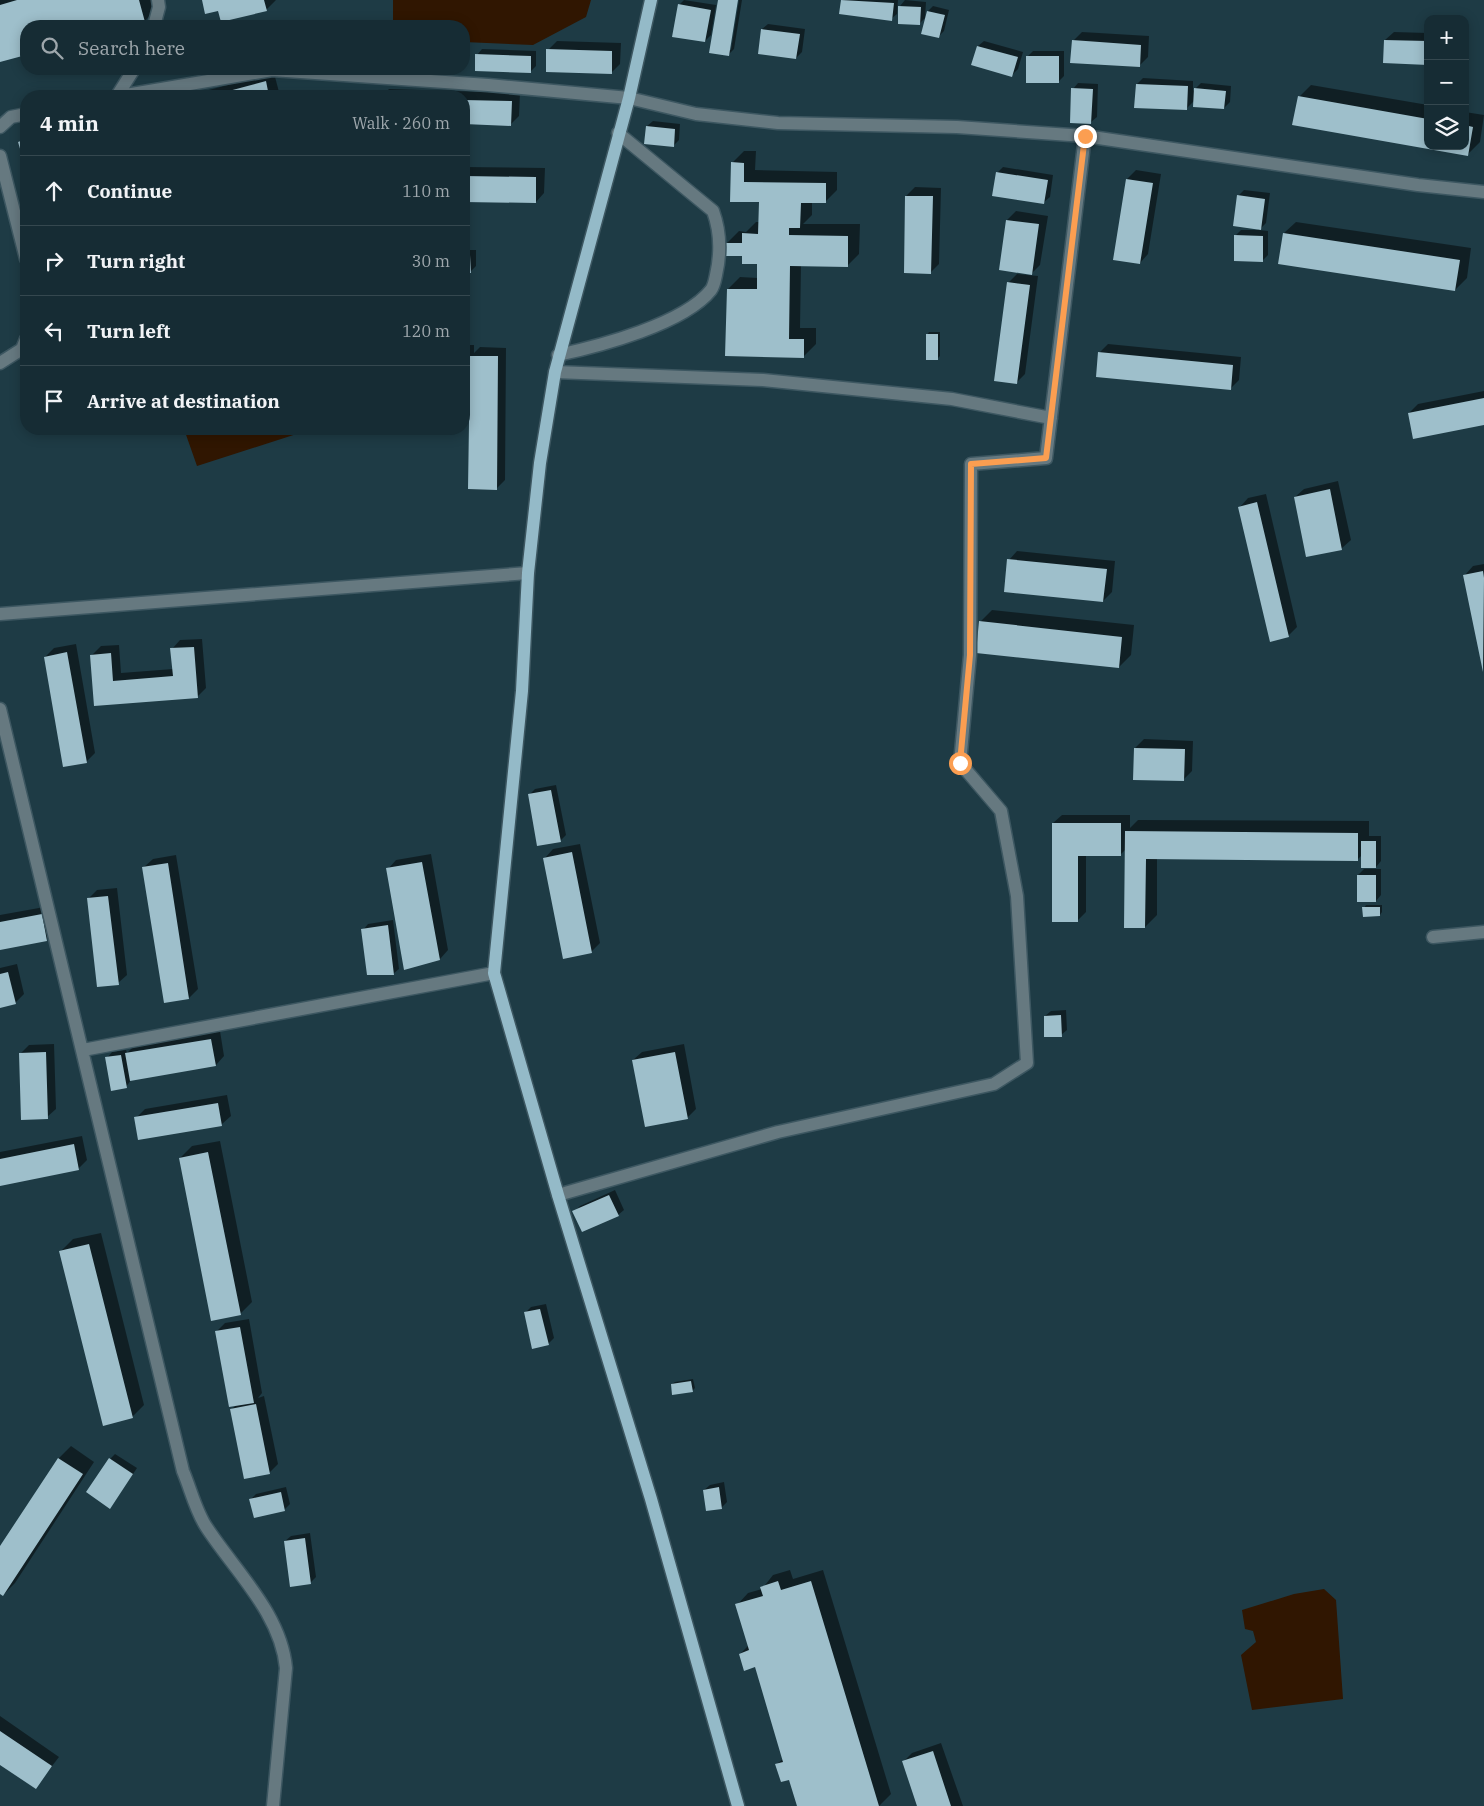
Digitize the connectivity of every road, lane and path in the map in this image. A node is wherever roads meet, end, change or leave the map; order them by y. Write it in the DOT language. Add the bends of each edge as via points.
graph roads {
  1 [pos="158,0"];
  2 [pos="651,0"];
  3 [pos="156,20"];
  4 [pos="130,75"];
  5 [pos="242,75"];
  6 [pos="344,75"];
  7 [pos="122,90"];
  8 [pos="154,90"];
  9 [pos="629,98"];
  10 [pos="20,115"];
  11 [pos="0,127"];
  12 [pos="618,133"];
  13 [pos="1085,136"];
  14 [pos="0,156"];
  15 [pos="1484,192"];
  16 [pos="20,235"];
  17 [pos="20,350"];
  18 [pos="558,355"];
  19 [pos="0,363"];
  20 [pos="554,372"];
  21 [pos="1051,418"];
  22 [pos="528,573"];
  23 [pos="0,614"];
  24 [pos="0,709"];
  25 [pos="1484,932"];
  26 [pos="1433,937"];
  27 [pos="494,973"];
  28 [pos="83,1050"];
  29 [pos="558,1195"];
  30 [pos="273,1806"];
  31 [pos="738,1806"];
  1 -- 3 [label="street"];
  2 -- 9 [label="main road"];
  4 -- 7 [label="street"];
  5 -- 8 [label="street"];
  6 -- 9 [label="street"];
  9 -- 12 [label="main road"];
  9 -- 13 [label="street" via="696,114 778,123 957,127"];
  10 -- 11 [label="street" via="11,117"];
  12 -- 18 [label="main road"];
  12 -- 18 [label="street" via="713,211 718,225 720,254 713,288 691,308 639,332"];
  13 -- 15 [label="street"];
  13 -- 21 [label="street"];
  14 -- 16 [label="street"];
  17 -- 19 [label="street"];
  18 -- 20 [label="main road"];
  20 -- 21 [label="street" via="772,381 952,399"];
  20 -- 22 [label="main road"];
  21 -- 29 [label="street" via="1046,458 971,464 970,655 960,763 1001,811 1017,896 1027,1063 994,1084 778,1132"];
  22 -- 23 [label="street"];
  22 -- 27 [label="main road" via="522,691"];
  24 -- 28 [label="street"];
  25 -- 26 [label="street"];
  27 -- 28 [label="street"];
  27 -- 29 [label="main road"];
  28 -- 30 [label="street" via="183,1472 206,1526 274,1624 284,1649 286,1668"];
  29 -- 31 [label="main road" via="651,1499"];
}
